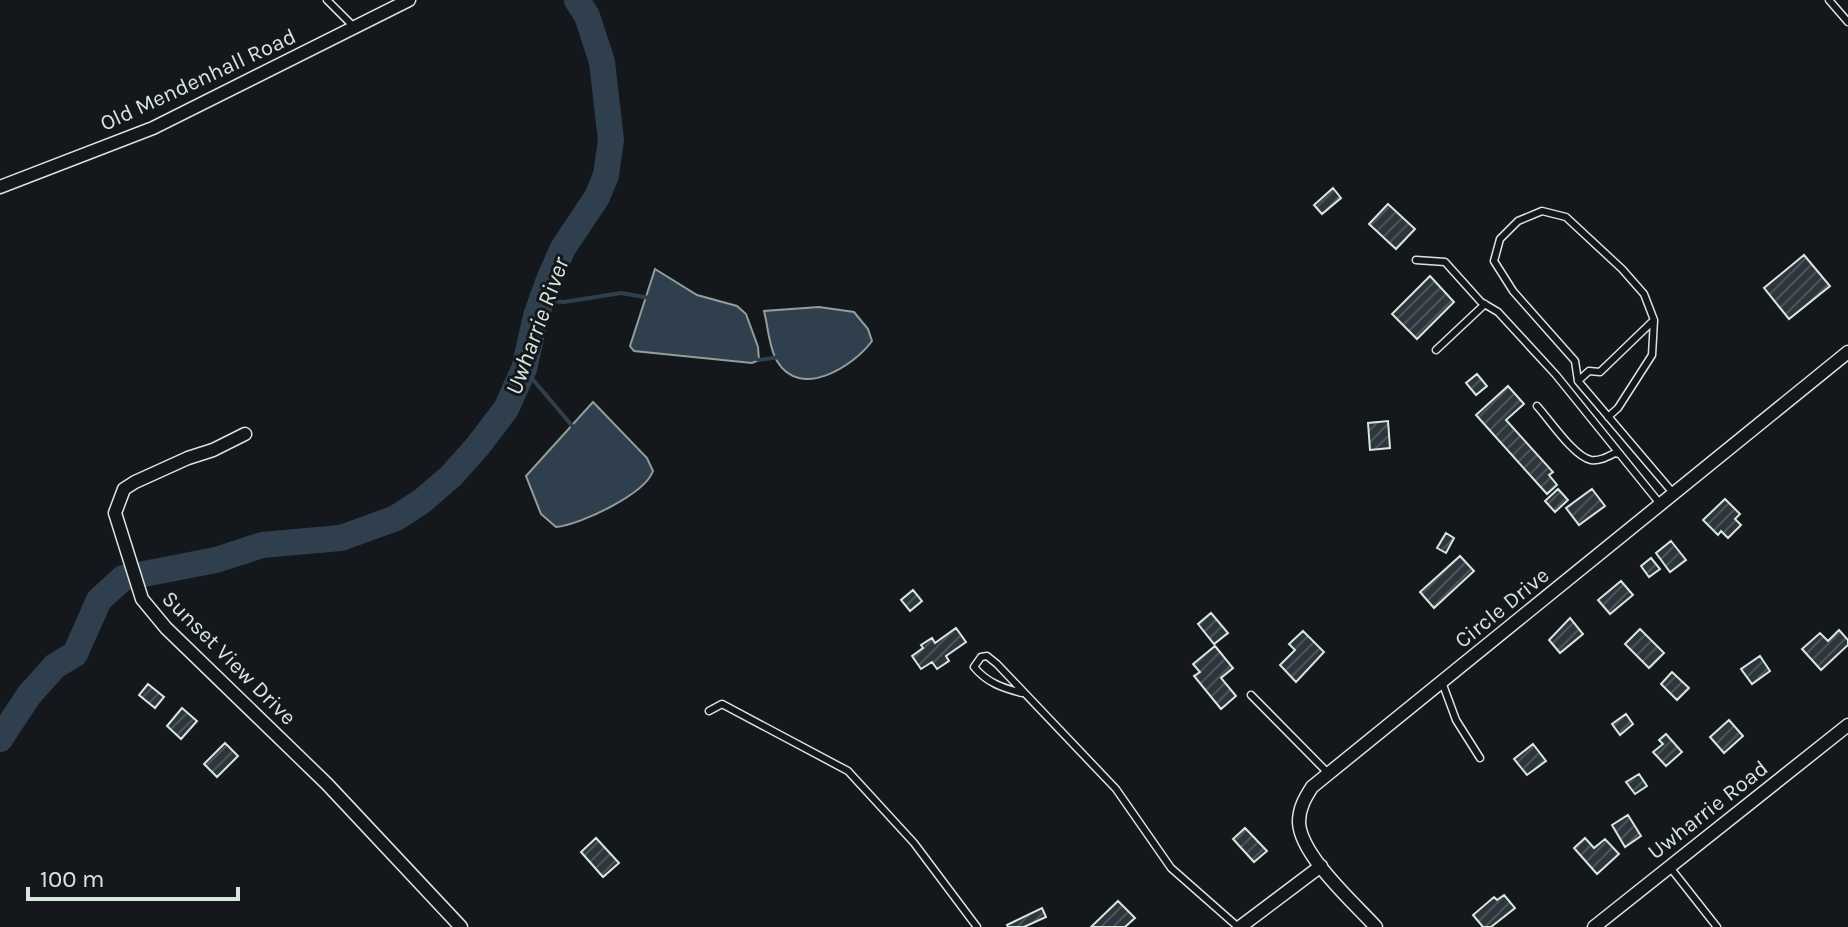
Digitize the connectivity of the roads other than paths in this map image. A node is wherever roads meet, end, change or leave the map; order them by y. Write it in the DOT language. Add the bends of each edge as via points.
graph roads {
  1 [pos="327,0"];
  2 [pos="409,0"];
  3 [pos="1829,0"];
  4 [pos="1848,22"];
  5 [pos="354,27"];
  6 [pos="0,187"];
  7 [pos="1416,260"];
  8 [pos="1485,304"];
  9 [pos="1654,320"];
  10 [pos="1436,350"];
  11 [pos="1848,352"];
  12 [pos="1578,381"];
  13 [pos="1537,406"];
  14 [pos="1608,417"];
  15 [pos="245,434"];
  16 [pos="1620,454"];
  17 [pos="1674,494"];
  18 [pos="1661,505"];
  19 [pos="1442,682"];
  20 [pos="1022,693"];
  21 [pos="1251,695"];
  22 [pos="709,711"];
  23 [pos="1848,725"];
  24 [pos="1480,758"];
  25 [pos="1328,773"];
  26 [pos="1321,866"];
  27 [pos="1669,866"];
  28 [pos="461,927"];
  29 [pos="977,927"];
  30 [pos="1239,927"];
  31 [pos="1376,927"];
  32 [pos="1594,927"];
  33 [pos="1717,927"];
  1 -- 5 [label="lane"];
  2 -- 5 [label="street, Old Mendenhall Road"];
  3 -- 4 [label="lane"];
  5 -- 6 [label="street, Old Mendenhall Road" via="153,128"];
  7 -- 8 [label="lane" via="1445,262"];
  8 -- 10 [label="lane"];
  8 -- 16 [label="lane" via="1556,375"];
  9 -- 12 [label="lane" via="1600,372 1589,371"];
  9 -- 12 [label="lane" via="1644,294 1566,217 1542,211 1518,221 1500,239 1494,261 1513,291 1575,361"];
  9 -- 14 [label="lane" via="1652,355"];
  11 -- 17 [label="street, Circle Drive"];
  12 -- 14 [label="lane"];
  13 -- 16 [label="lane" via="1588,460"];
  14 -- 17 [label="lane"];
  15 -- 28 [label="street, Sunset View Drive" via="124,489 115,513 138,587 166,628 282,738"];
  16 -- 18 [label="lane"];
  17 -- 18 [label="street, Circle Drive"];
  18 -- 19 [label="street, Circle Drive"];
  19 -- 24 [label="lane" via="1456,720"];
  19 -- 25 [label="street, Circle Drive"];
  20 -- 20 [label="lane" via="987,656 978,660 974,667 981,675"];
  20 -- 30 [label="lane" via="1116,789 1171,868"];
  21 -- 25 [label="lane"];
  22 -- 29 [label="lane" via="722,704 848,771 914,843"];
  23 -- 27 [label="street, Uwharrie Road"];
  25 -- 26 [label="street, Circle Drive" via="1301,803 1299,822"];
  26 -- 30 [label="street"];
  26 -- 31 [label="street, Circle Drive"];
  27 -- 32 [label="street, Uwharrie Road"];
  27 -- 33 [label="lane"];
}
